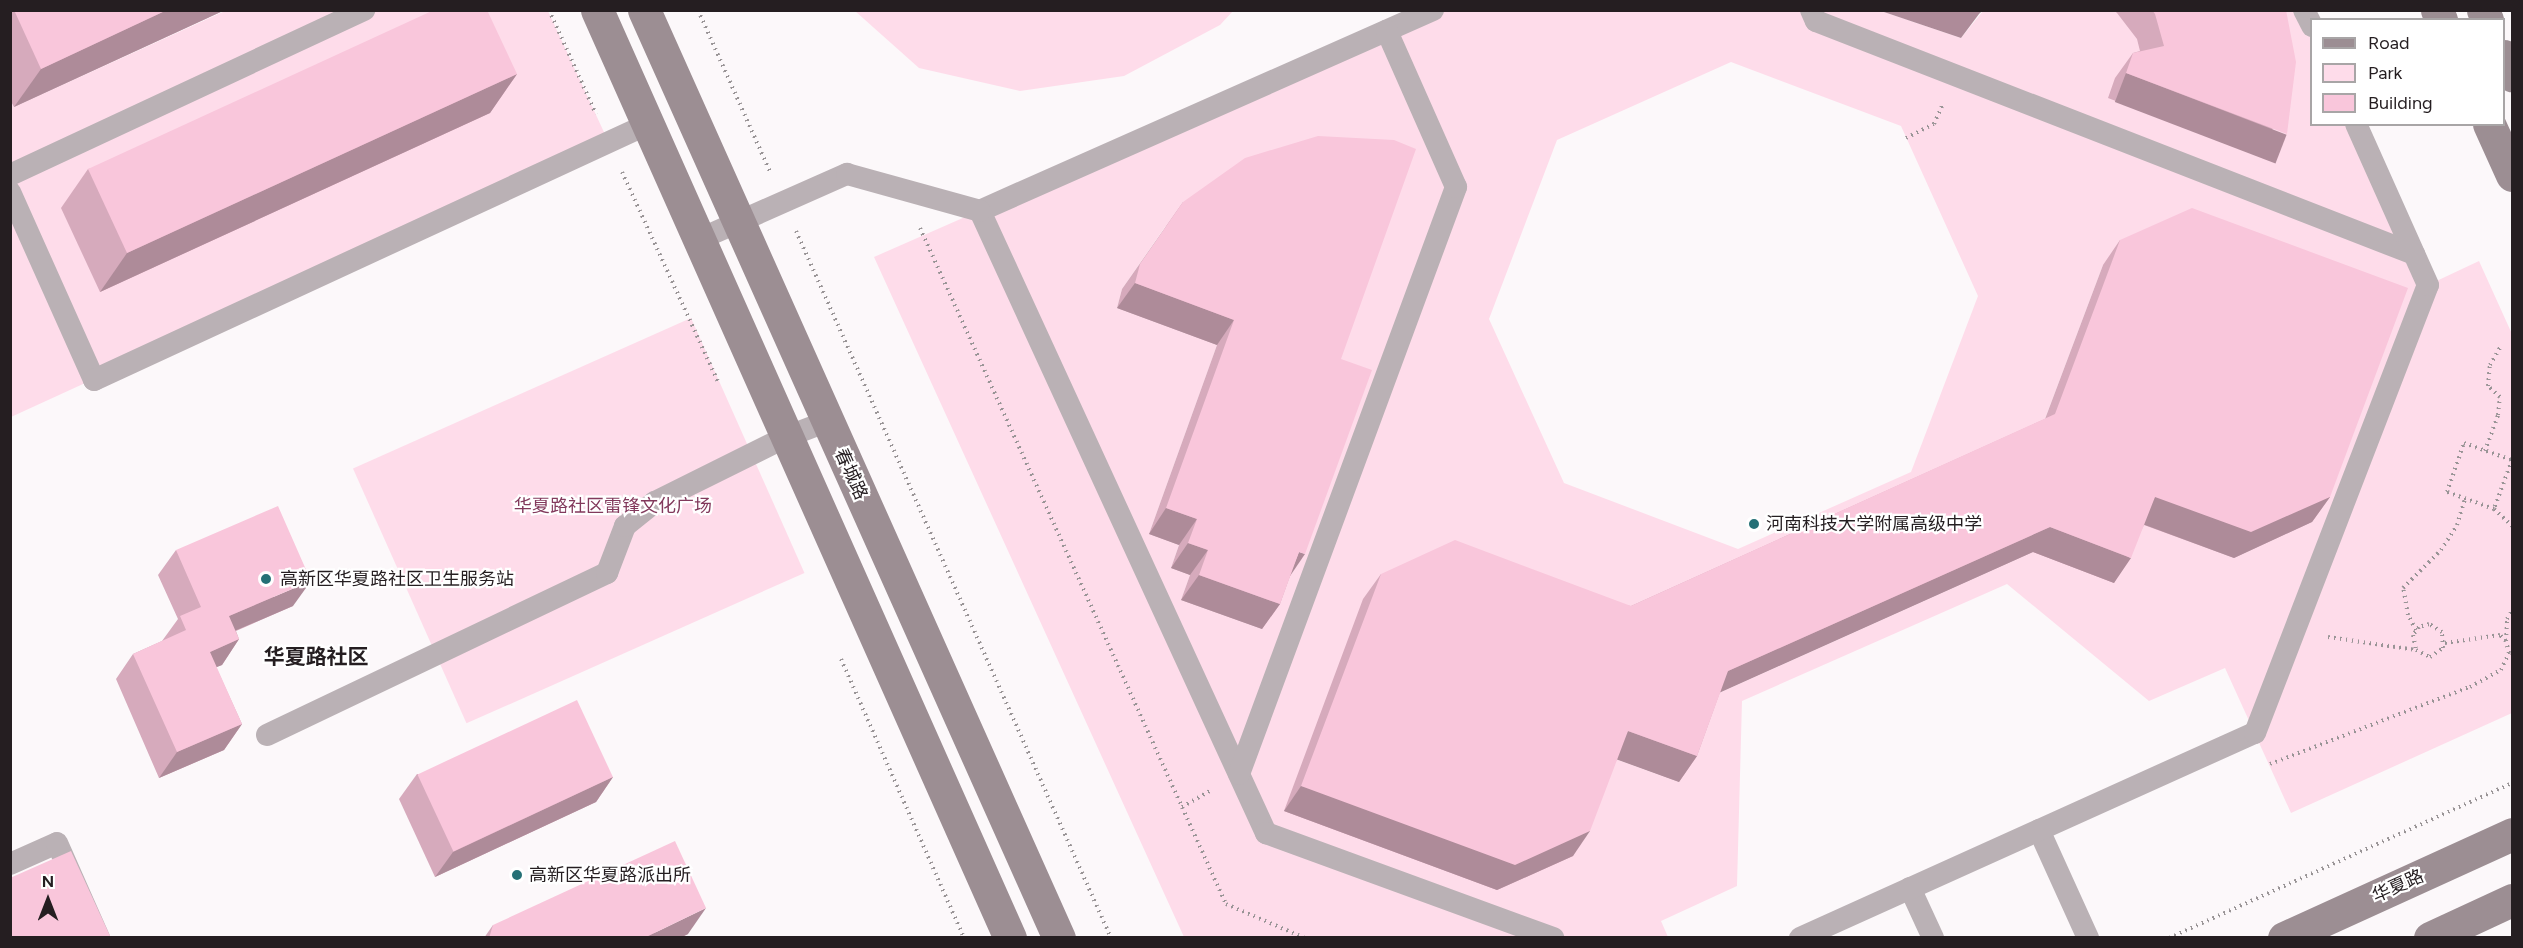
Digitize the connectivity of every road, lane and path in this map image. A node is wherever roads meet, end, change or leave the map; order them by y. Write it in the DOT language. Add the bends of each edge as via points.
graph roads {
  1 [pos="364,10"];
  2 [pos="597,10"];
  3 [pos="644,10"];
  4 [pos="698,10"];
  5 [pos="1433,10"];
  6 [pos="1811,10"];
  7 [pos="1387,31"];
  8 [pos="2505,58"];
  9 [pos="2512,75"];
  10 [pos="1956,76"];
  11 [pos="648,124"];
  12 [pos="2357,126"];
  13 [pos="2490,126"];
  14 [pos="1906,138"];
  15 [pos="10,175"];
  16 [pos="2512,175"];
  17 [pos="902,189"];
  18 [pos="10,192"];
  19 [pos="784,203"];
  20 [pos="980,211"];
  21 [pos="739,223"];
  22 [pos="700,239"];
  23 [pos="2414,254"];
  24 [pos="2501,346"];
  25 [pos="828,421"];
  26 [pos="786,437"];
  27 [pos="2486,451"];
  28 [pos="2465,498"];
  29 [pos="2494,508"];
  30 [pos="2512,526"];
  31 [pos="2512,611"];
  32 [pos="2416,630"];
  33 [pos="2294,632"];
  34 [pos="2506,641"];
  35 [pos="2445,643"];
  36 [pos="2416,650"];
  37 [pos="267,735"];
  38 [pos="2269,765"];
  39 [pos="1239,774"];
  40 [pos="2512,783"];
  41 [pos="2039,830"];
  42 [pos="2512,834"];
  43 [pos="10,864"];
  44 [pos="1910,888"];
  45 [pos="2512,900"];
  46 [pos="99,938"];
  47 [pos="1010,938"];
  48 [pos="1059,938"];
  49 [pos="1111,938"];
  50 [pos="1305,938"];
  51 [pos="1554,938"];
  52 [pos="1800,938"];
  53 [pos="1933,938"];
  54 [pos="2088,938"];
  55 [pos="2169,938"];
  56 [pos="2284,938"];
  57 [pos="2430,938"];
  1 -- 15 [label="lane"];
  2 -- 11 [label="street"];
  3 -- 21 [label="street, 春城路"];
  4 -- 19 [label="path"];
  5 -- 7 [label="lane"];
  6 -- 10 [label="lane" via="1816,21"];
  7 -- 20 [label="lane"];
  7 -- 39 [label="lane" via="1456,187"];
  8 -- 9 [label="street"];
  10 -- 14 [label="path" via="1934,124"];
  10 -- 23 [label="lane"];
  11 -- 18 [label="lane" via="94,381"];
  11 -- 22 [label="street"];
  12 -- 23 [label="lane"];
  13 -- 16 [label="street"];
  17 -- 19 [label="lane" via="847,174"];
  17 -- 20 [label="lane"];
  17 -- 50 [label="path" via="1226,904"];
  19 -- 21 [label="lane"];
  19 -- 49 [label="path"];
  20 -- 39 [label="lane"];
  21 -- 22 [label="lane"];
  21 -- 25 [label="street, 春城路"];
  22 -- 26 [label="street"];
  23 -- 33 [label="lane" via="2428,285"];
  24 -- 27 [label="path" via="2490,366 2488,386 2499,397 2499,406"];
  25 -- 26 [label="lane"];
  25 -- 48 [label="street, 春城路"];
  26 -- 37 [label="lane" via="655,502 625,526 607,573"];
  26 -- 47 [label="street"];
  27 -- 28 [label="path" via="2464,443 2446,492"];
  27 -- 29 [label="path" via="2512,460"];
  28 -- 29 [label="path"];
  28 -- 32 [label="path" via="2457,525 2441,550 2403,588 2408,615"];
  29 -- 30 [label="path"];
  31 -- 34 [label="path" via="2507,619"];
  32 -- 35 [label="path" via="2424,625 2434,626 2442,632"];
  32 -- 36 [label="path" via="2412,640"];
  33 -- 36 [label="path"];
  33 -- 41 [label="lane" via="2255,733"];
  34 -- 35 [label="path" via="2499,635"];
  34 -- 38 [label="path" via="2508,653 2501,670 2470,687"];
  35 -- 36 [label="path" via="2435,656 2425,656"];
  39 -- 51 [label="lane" via="1266,833"];
  40 -- 55 [label="path"];
  41 -- 44 [label="lane"];
  41 -- 54 [label="lane"];
  42 -- 56 [label="street, 华夏路"];
  43 -- 46 [label="lane" via="57,843"];
  44 -- 52 [label="lane"];
  44 -- 53 [label="lane"];
  45 -- 57 [label="street"];
}
